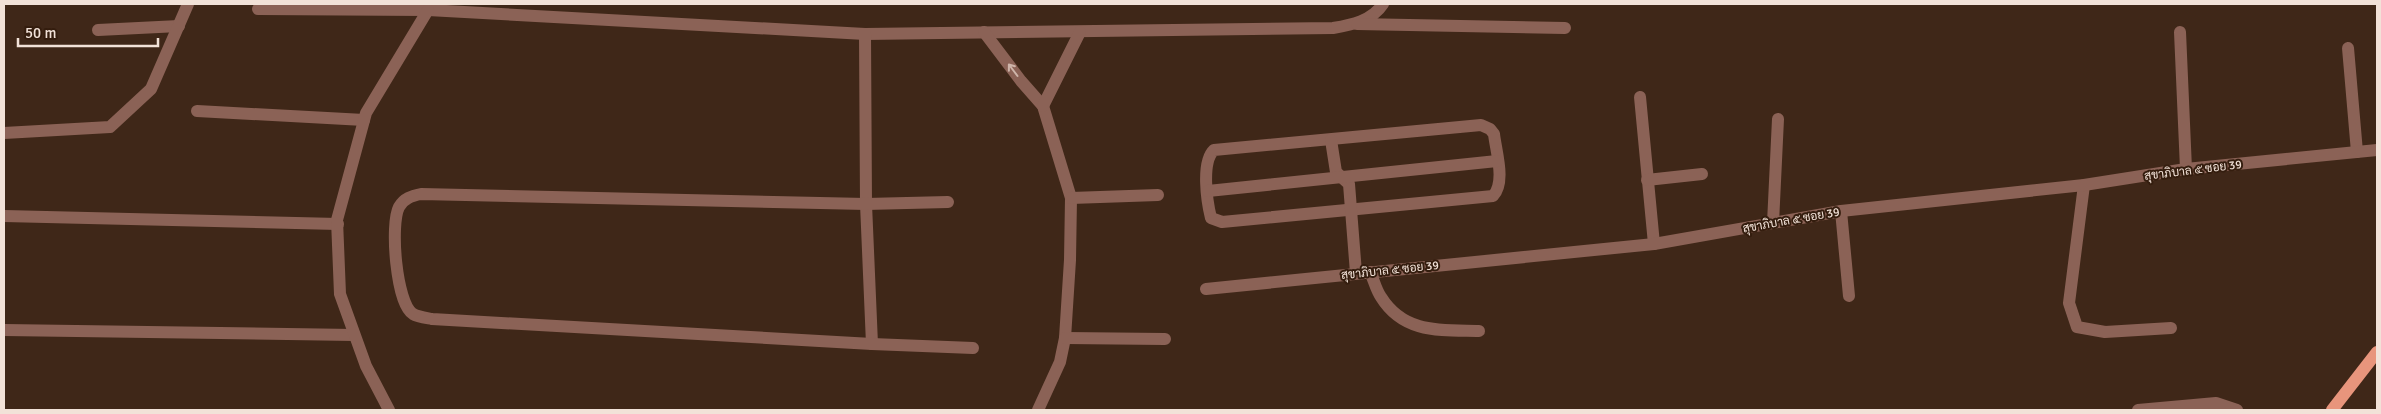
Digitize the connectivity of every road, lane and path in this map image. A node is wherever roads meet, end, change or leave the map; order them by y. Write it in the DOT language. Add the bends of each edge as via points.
graph roads {
  1 [pos="188,4"];
  2 [pos="1383,4"];
  3 [pos="258,9"];
  4 [pos="428,10"];
  5 [pos="1357,24"];
  6 [pos="178,26"];
  7 [pos="1565,28"];
  8 [pos="98,30"];
  9 [pos="984,32"];
  10 [pos="1080,32"];
  11 [pos="2180,32"];
  12 [pos="865,34"];
  13 [pos="2348,48"];
  14 [pos="1640,97"];
  15 [pos="1043,106"];
  16 [pos="197,111"];
  17 [pos="1778,119"];
  18 [pos="364,120"];
  19 [pos="4,133"];
  20 [pos="1331,140"];
  21 [pos="2377,150"];
  22 [pos="2357,152"];
  23 [pos="1497,161"];
  24 [pos="2186,169"];
  25 [pos="1702,174"];
  26 [pos="1340,177"];
  27 [pos="1647,180"];
  28 [pos="2084,184"];
  29 [pos="1208,191"];
  30 [pos="1158,195"];
  31 [pos="1071,198"];
  32 [pos="948,202"];
  33 [pos="866,204"];
  34 [pos="1351,211"];
  35 [pos="1841,211"];
  36 [pos="4,216"];
  37 [pos="1773,223"];
  38 [pos="338,224"];
  39 [pos="1654,244"];
  40 [pos="1370,272"];
  41 [pos="1356,273"];
  42 [pos="1206,289"];
  43 [pos="1849,296"];
  44 [pos="2171,328"];
  45 [pos="4,330"];
  46 [pos="1479,331"];
  47 [pos="354,335"];
  48 [pos="1065,338"];
  49 [pos="1165,339"];
  50 [pos="872,344"];
  51 [pos="973,348"];
  52 [pos="2377,352"];
  53 [pos="389,410"];
  54 [pos="1038,410"];
  55 [pos="2138,410"];
  56 [pos="2237,410"];
  57 [pos="2332,410"];
  1 -- 6 [label="street"];
  2 -- 5 [label="street"];
  3 -- 4 [label="street"];
  4 -- 12 [label="street"];
  4 -- 18 [label="street"];
  5 -- 7 [label="street"];
  5 -- 10 [label="street" via="1332,28"];
  6 -- 8 [label="street"];
  6 -- 19 [label="street" via="151,89 110,127"];
  9 -- 10 [label="street"];
  9 -- 12 [label="street"];
  15 -- 9 [label="street, one-way"];
  10 -- 15 [label="street"];
  11 -- 24 [label="street"];
  12 -- 33 [label="street"];
  13 -- 22 [label="street"];
  14 -- 27 [label="street"];
  15 -- 31 [label="street"];
  16 -- 18 [label="street"];
  17 -- 37 [label="street"];
  18 -- 38 [label="street"];
  20 -- 23 [label="street" via="1482,125 1494,134"];
  20 -- 26 [label="street" via="1336,172"];
  20 -- 29 [label="street" via="1214,150 1209,154 1206,170"];
  21 -- 22 [label="street, สุขาภิบาล ๕ ซอย 39"];
  22 -- 24 [label="street, สุขาภิบาล ๕ ซอย 39"];
  23 -- 26 [label="street"];
  23 -- 34 [label="street" via="1500,181 1493,196"];
  24 -- 28 [label="street, สุขาภิบาล ๕ ซอย 39"];
  25 -- 27 [label="street"];
  26 -- 29 [label="street"];
  26 -- 34 [label="street" via="1349,184"];
  27 -- 39 [label="street"];
  28 -- 35 [label="street, สุขาภิบาล ๕ ซอย 39"];
  28 -- 44 [label="street" via="2069,303 2077,327 2105,332"];
  29 -- 34 [label="street" via="1211,218 1222,222"];
  30 -- 31 [label="street"];
  31 -- 48 [label="street"];
  32 -- 33 [label="street"];
  33 -- 50 [label="street"];
  33 -- 50 [label="street" via="421,194 408,197 398,208 394,252 404,301 414,314 432,319"];
  34 -- 41 [label="street"];
  35 -- 37 [label="street, สุขาภิบาล ๕ ซอย 39"];
  35 -- 43 [label="street"];
  36 -- 38 [label="street"];
  37 -- 39 [label="street, สุขาภิบาล ๕ ซอย 39"];
  38 -- 47 [label="street" via="340,294"];
  39 -- 40 [label="street, สุขาภิบาล ๕ ซอย 39"];
  40 -- 41 [label="street, สุขาภิบาล ๕ ซอย 39"];
  40 -- 46 [label="street" via="1381,297 1400,317 1426,330"];
  41 -- 42 [label="street, สุขาภิบาล ๕ ซอย 39"];
  45 -- 47 [label="street"];
  47 -- 53 [label="street"];
  48 -- 49 [label="street"];
  48 -- 54 [label="street" via="1060,362"];
  50 -- 51 [label="street"];
  52 -- 57 [label="main road"];
  55 -- 56 [label="street" via="2216,403"];
}
